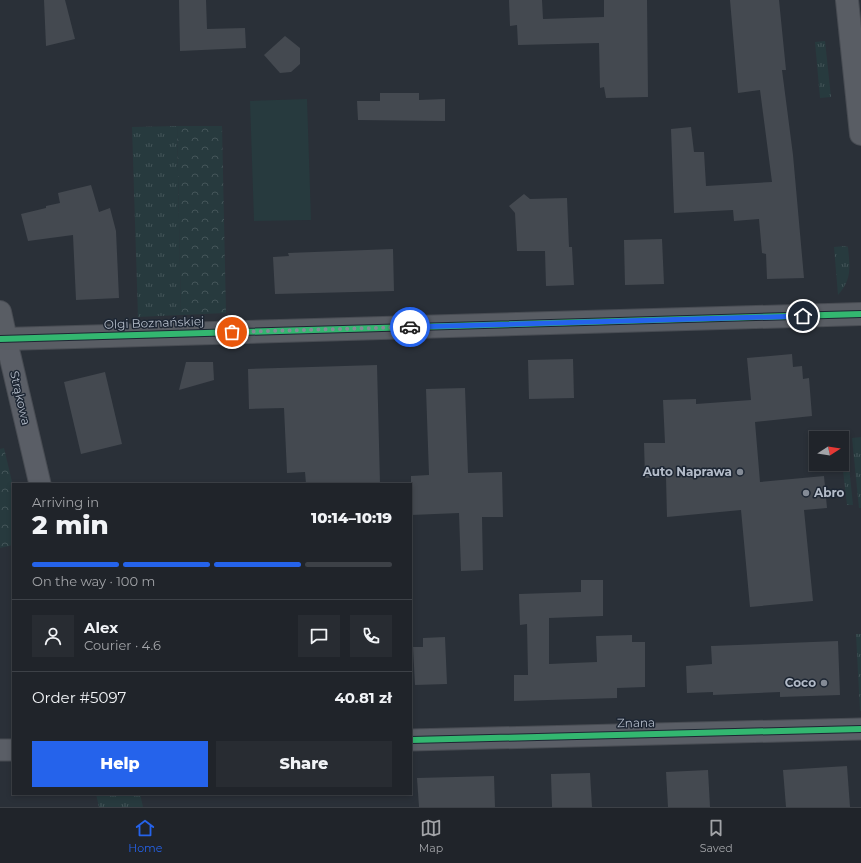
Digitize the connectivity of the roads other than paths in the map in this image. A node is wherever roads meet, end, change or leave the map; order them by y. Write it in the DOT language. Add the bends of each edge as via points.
graph roads {
  1 [pos="847,0"];
  2 [pos="861,134"];
  3 [pos="0,312"];
  4 [pos="861,314"];
  5 [pos="3,339"];
  6 [pos="40,483"];
  7 [pos="861,729"];
  8 [pos="412,740"];
  9 [pos="0,750"];
  10 [pos="12,750"];
  1 -- 2 [label="street"];
  3 -- 5 [label="street, Strąkowa"];
  4 -- 5 [label="street, Olgi Boznańskiej"];
  5 -- 6 [label="street, Strąkowa"];
  7 -- 8 [label="street, Znana"];
  9 -- 10 [label="street"];
}
